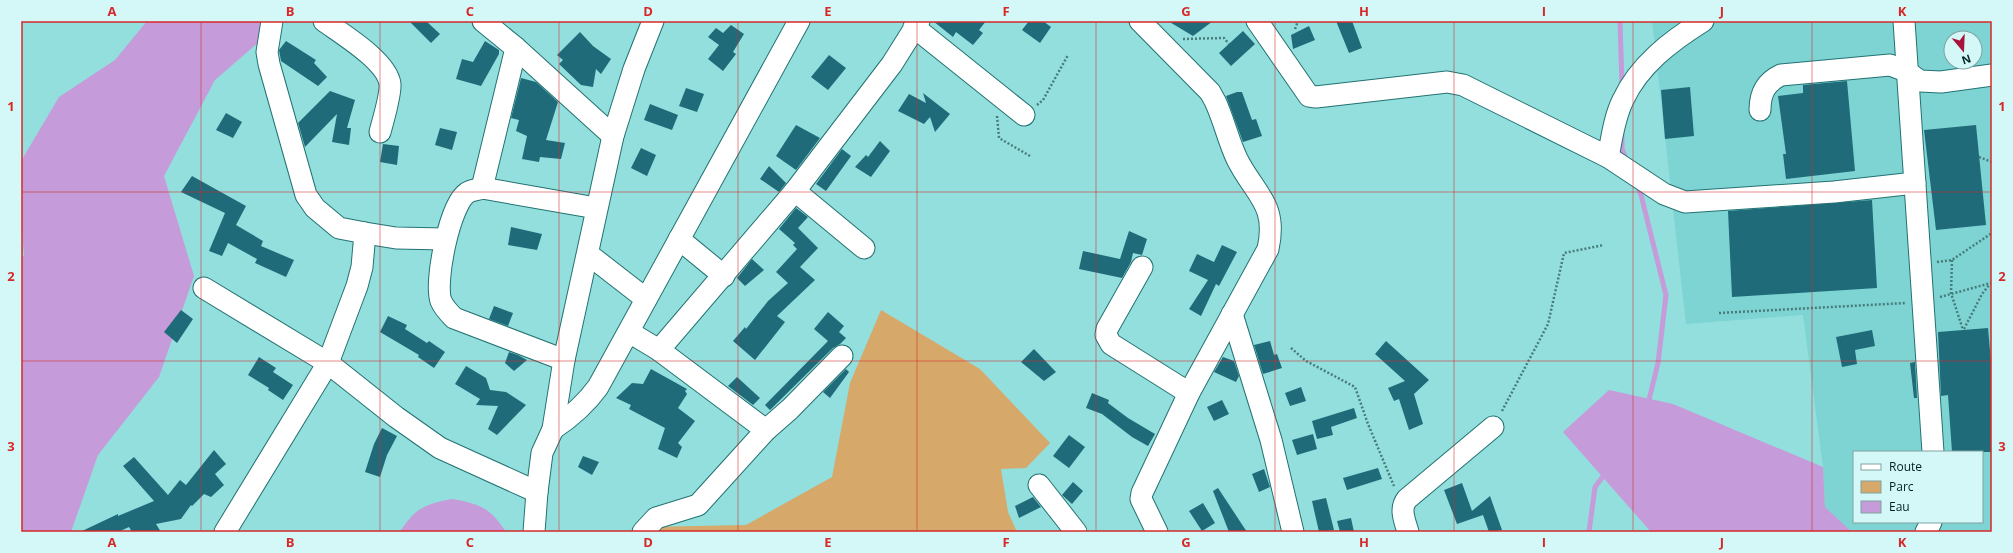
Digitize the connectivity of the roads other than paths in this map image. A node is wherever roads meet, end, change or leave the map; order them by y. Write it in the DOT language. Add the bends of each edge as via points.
graph roads {
  1 [pos="272,21"];
  2 [pos="324,21"];
  3 [pos="483,21"];
  4 [pos="799,21"];
  5 [pos="1140,21"];
  6 [pos="1257,21"];
  7 [pos="1703,21"];
  8 [pos="1904,21"];
  9 [pos="648,24"];
  10 [pos="916,24"];
  11 [pos="516,48"];
  12 [pos="1906,72"];
  13 [pos="1992,75"];
  14 [pos="1760,110"];
  15 [pos="1024,115"];
  16 [pos="380,132"];
  17 [pos="613,136"];
  18 [pos="1608,157"];
  19 [pos="1915,183"];
  20 [pos="482,188"];
  21 [pos="795,191"];
  22 [pos="596,208"];
  23 [pos="365,233"];
  24 [pos="445,238"];
  25 [pos="679,239"];
  26 [pos="864,248"];
  27 [pos="588,254"];
  28 [pos="1142,267"];
  29 [pos="724,276"];
  30 [pos="204,288"];
  31 [pos="646,299"];
  32 [pos="1232,314"];
  33 [pos="629,332"];
  34 [pos="659,350"];
  35 [pos="842,356"];
  36 [pos="564,360"];
  37 [pos="328,363"];
  38 [pos="1189,393"];
  39 [pos="1493,428"];
  40 [pos="553,429"];
  41 [pos="766,430"];
  42 [pos="1933,451"];
  43 [pos="1039,485"];
  44 [pos="536,492"];
  45 [pos="1930,523"];
  46 [pos="225,532"];
  47 [pos="534,532"];
  48 [pos="643,532"];
  49 [pos="1076,532"];
  50 [pos="1157,532"];
  51 [pos="1293,532"];
  52 [pos="1408,532"];
  53 [pos="1926,532"];
  1 -- 23 [label="street" via="267,52 269,64 306,195 315,208 339,228"];
  2 -- 16 [label="street" via="380,64 387,74 390,84"];
  3 -- 11 [label="street"];
  4 -- 25 [label="street"];
  5 -- 32 [label="street" via="1210,92 1237,159 1266,203 1271,218 1268,249"];
  6 -- 18 [label="street" via="1309,96 1447,82 1463,85"];
  7 -- 18 [label="street" via="1670,43 1632,82 1614,125"];
  8 -- 12 [label="street"];
  9 -- 17 [label="street"];
  10 -- 15 [label="street"];
  10 -- 21 [label="street" via="892,64"];
  11 -- 17 [label="street"];
  11 -- 20 [label="street"];
  12 -- 13 [label="street" via="1920,82 1941,82"];
  12 -- 14 [label="street" via="1890,65 1781,76 1773,79 1762,93"];
  12 -- 19 [label="street"];
  17 -- 22 [label="street"];
  18 -- 19 [label="street" via="1664,194 1684,202 1834,192"];
  19 -- 42 [label="street"];
  20 -- 22 [label="street"];
  20 -- 24 [label="street" via="467,192 459,202"];
  21 -- 26 [label="street"];
  21 -- 29 [label="street"];
  22 -- 27 [label="street"];
  23 -- 24 [label="street" via="396,238"];
  23 -- 37 [label="street" via="362,267 357,286"];
  24 -- 36 [label="street" via="439,286 440,300 445,309 454,318"];
  25 -- 29 [label="street"];
  25 -- 31 [label="street"];
  27 -- 31 [label="street"];
  27 -- 36 [label="street"];
  28 -- 38 [label="street" via="1107,329 1108,340"];
  29 -- 34 [label="street"];
  30 -- 37 [label="street"];
  31 -- 33 [label="street"];
  32 -- 38 [label="street"];
  32 -- 51 [label="street" via="1271,440"];
  33 -- 34 [label="street"];
  33 -- 40 [label="street" via="587,403 572,417"];
  34 -- 41 [label="street"];
  35 -- 41 [label="street"];
  36 -- 40 [label="street"];
  37 -- 44 [label="street" via="440,448"];
  37 -- 46 [label="street"];
  38 -- 50 [label="street" via="1142,493 1141,498"];
  39 -- 52 [label="street" via="1403,504"];
  40 -- 44 [label="street" via="542,453"];
  41 -- 48 [label="street" via="698,505 656,518"];
  43 -- 49 [label="street"];
  44 -- 47 [label="street"];
  45 -- 53 [label="street"];
}
